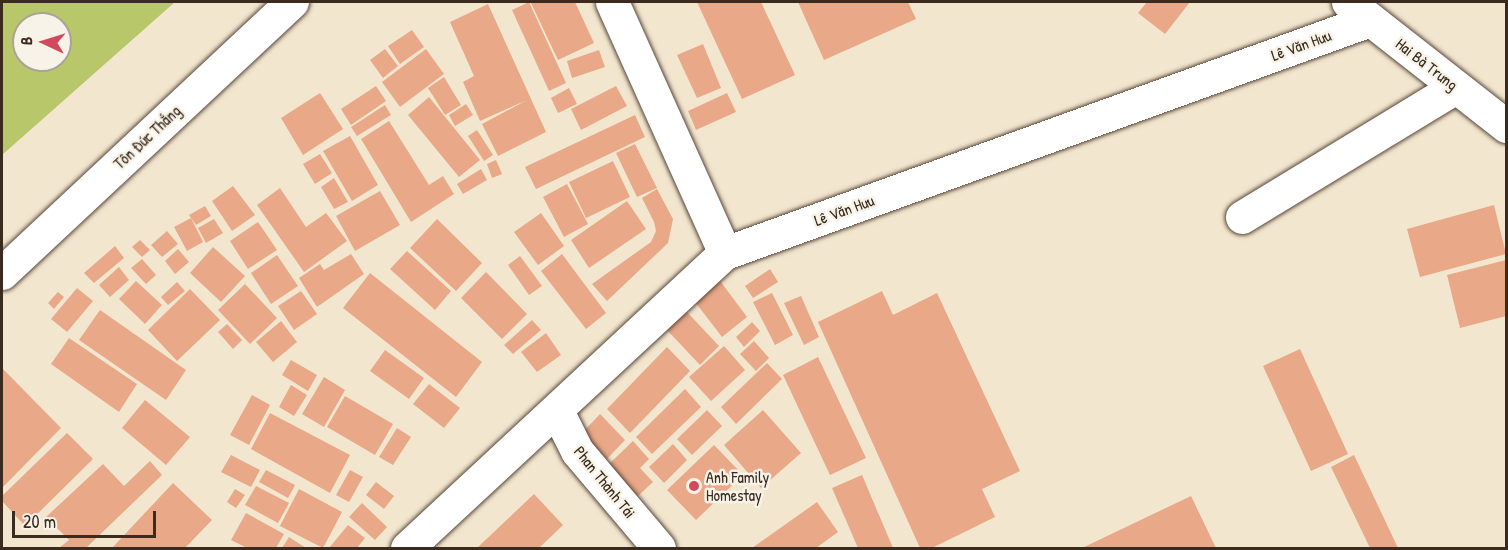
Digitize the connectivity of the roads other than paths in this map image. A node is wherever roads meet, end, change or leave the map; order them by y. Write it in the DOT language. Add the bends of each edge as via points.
graph roads {
  1 [pos="292,2"];
  2 [pos="612,2"];
  3 [pos="1359,11"];
  4 [pos="1456,87"];
  5 [pos="1506,126"];
  6 [pos="1242,217"];
  7 [pos="725,254"];
  8 [pos="2,273"];
  9 [pos="557,411"];
  10 [pos="408,549"];
  11 [pos="659,549"];
  1 -- 8 [label="street, Tôn Đức Thắng"];
  2 -- 7 [label="street"];
  3 -- 4 [label="street, Hai Bà Trưng"];
  3 -- 7 [label="street, Lê Văn Hưu"];
  4 -- 5 [label="street, Hai Bà Trưng"];
  4 -- 6 [label="street"];
  7 -- 9 [label="street, Lê Văn Hưu"];
  9 -- 10 [label="street, Lê Văn Hưu"];
  9 -- 11 [label="street, Phan Thành Tái" via="577,451"];
}
